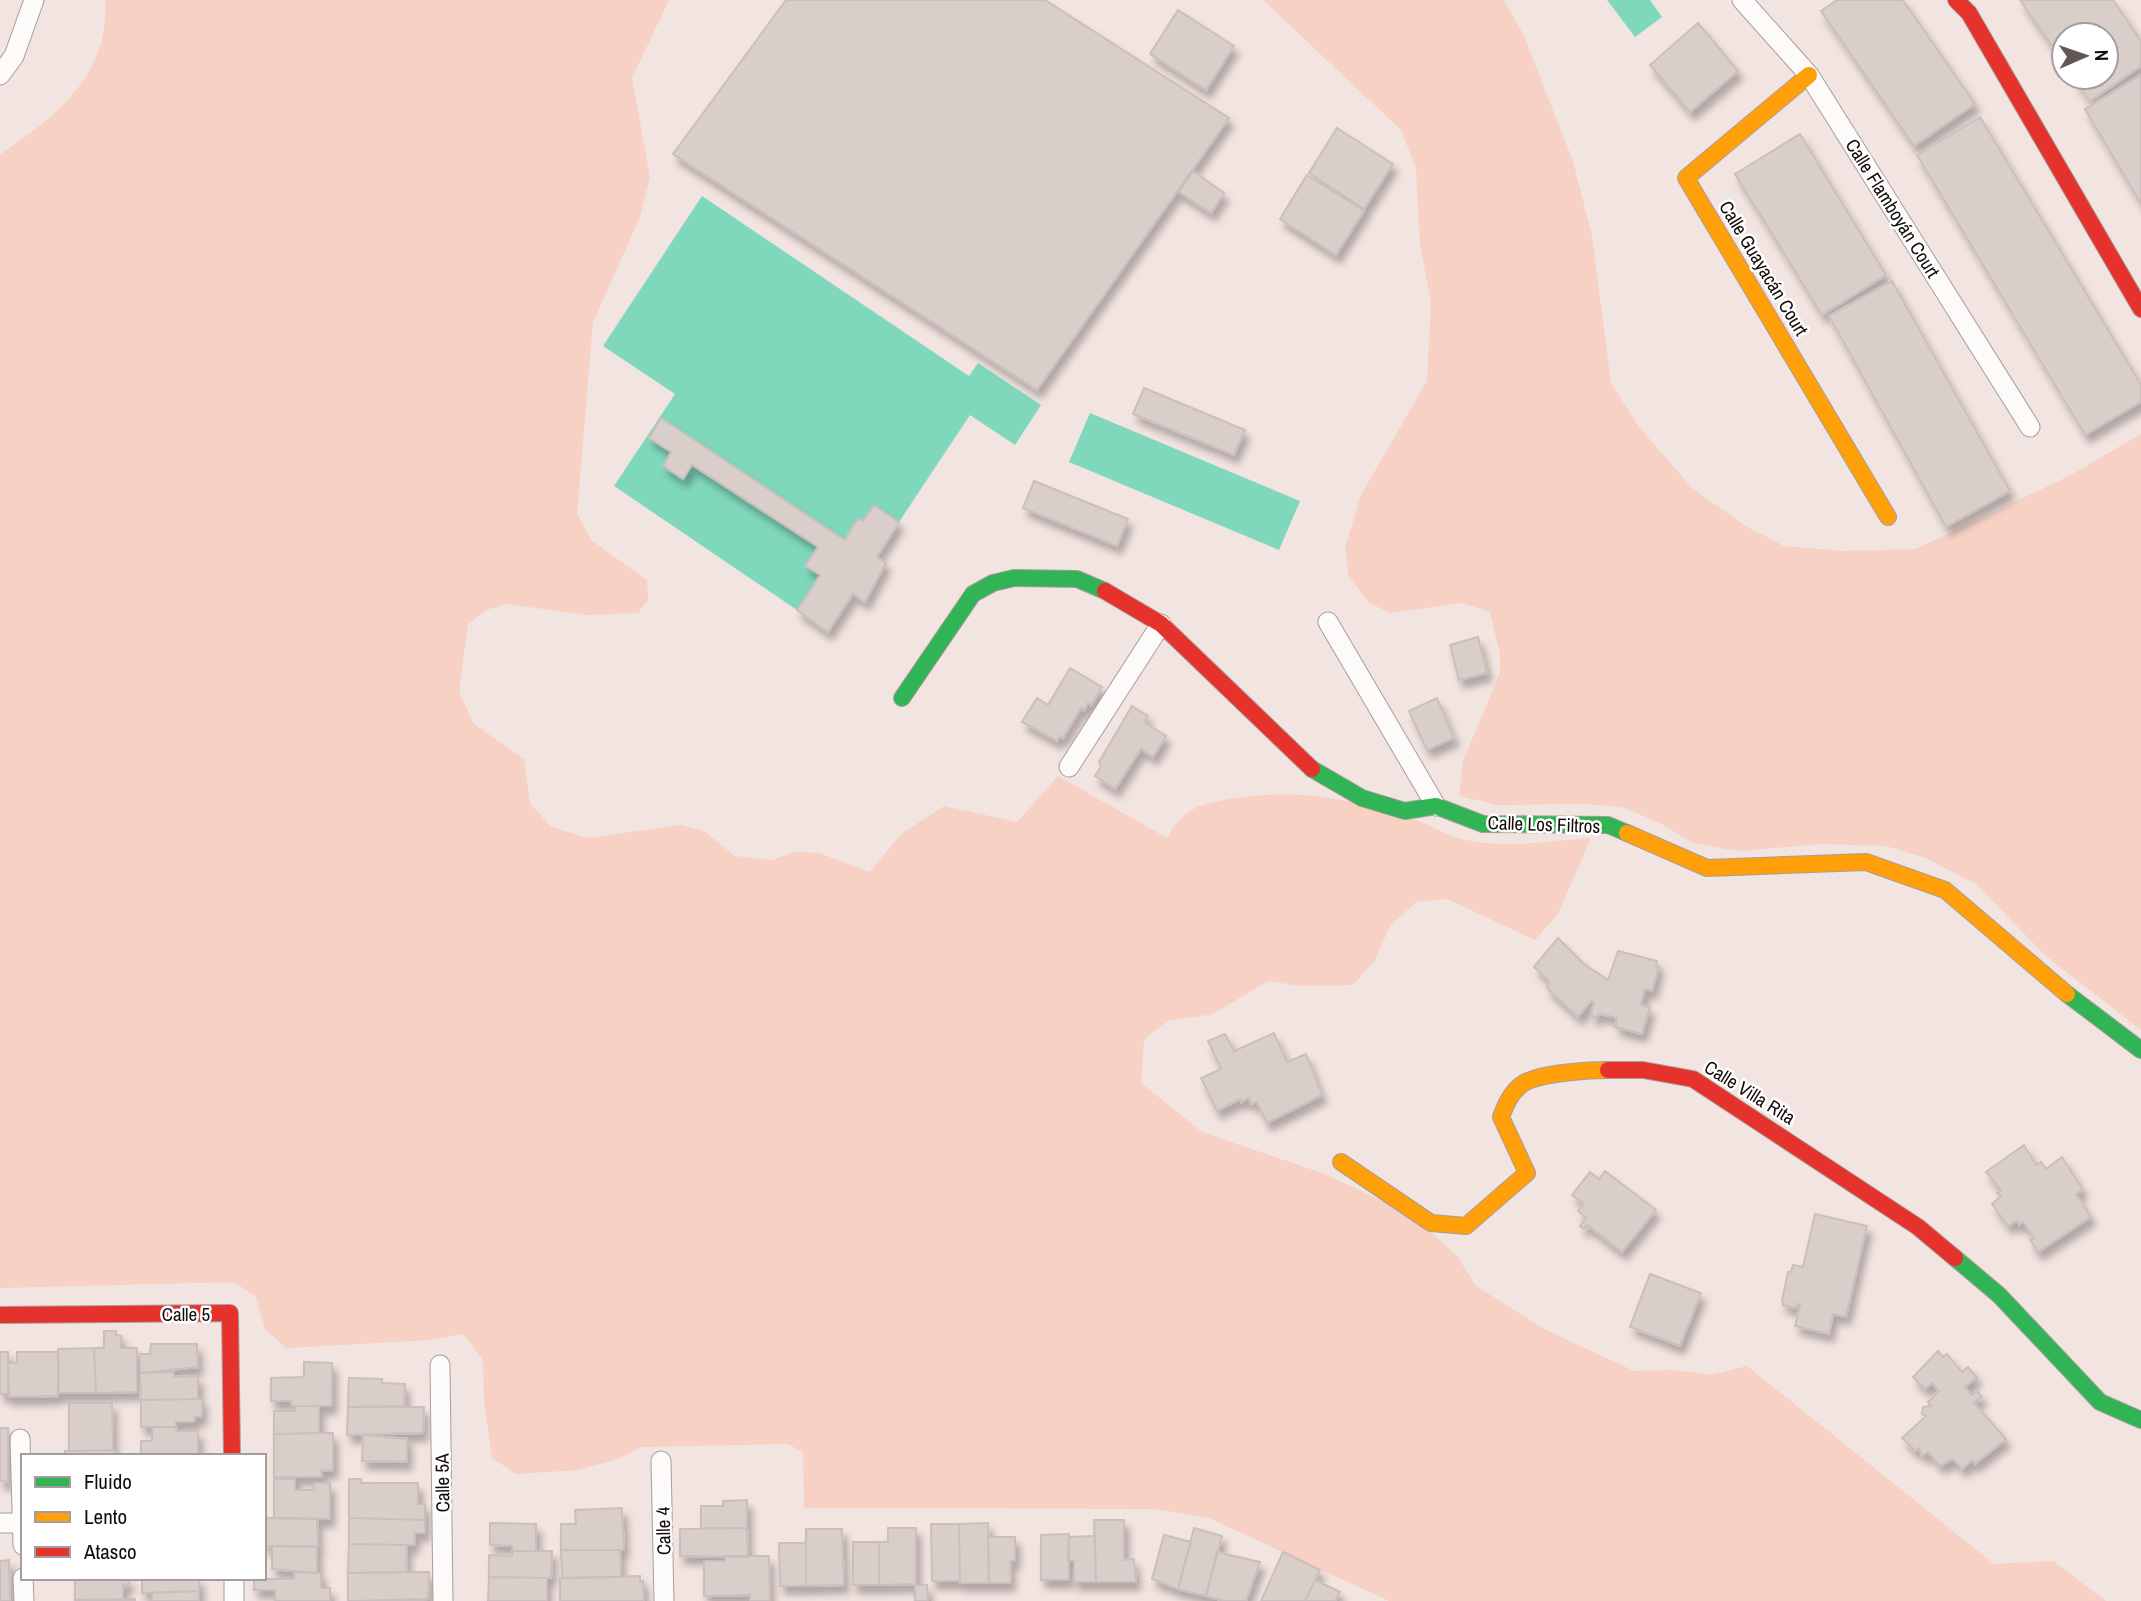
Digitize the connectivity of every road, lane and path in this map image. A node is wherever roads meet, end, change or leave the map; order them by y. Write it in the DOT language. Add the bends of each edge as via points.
graph roads {
  1 [pos="34,0"];
  2 [pos="1742,0"];
  3 [pos="1956,0"];
  4 [pos="0,75"];
  5 [pos="1809,75"];
  6 [pos="2141,309"];
  7 [pos="2030,427"];
  8 [pos="1888,517"];
  9 [pos="1328,622"];
  10 [pos="1161,624"];
  11 [pos="902,698"];
  12 [pos="1069,766"];
  13 [pos="1436,806"];
  14 [pos="2141,1050"];
  15 [pos="1341,1162"];
  16 [pos="0,1315"];
  17 [pos="440,1365"];
  18 [pos="2141,1420"];
  19 [pos="20,1439"];
  20 [pos="232,1454"];
  21 [pos="661,1461"];
  22 [pos="21,1481"];
  23 [pos="0,1523"];
  24 [pos="21,1523"];
  25 [pos="23,1580"];
  26 [pos="234,1580"];
  27 [pos="24,1601"];
  28 [pos="234,1601"];
  29 [pos="443,1601"];
  30 [pos="664,1601"];
  1 -- 4 [label="street" via="14,56"];
  2 -- 5 [label="street, Calle Flamboyán Court"];
  3 -- 6 [label="street" via="1969,13"];
  5 -- 7 [label="street, Calle Flamboyán Court"];
  5 -- 8 [label="street, Calle Guayacán Court" via="1686,178"];
  9 -- 13 [label="street"];
  10 -- 11 [label="street, Calle Los Filtros" via="1077,579 1014,578 993,583 973,594"];
  10 -- 12 [label="street"];
  10 -- 13 [label="street, Calle Los Filtros" via="1315,772 1362,798 1405,811"];
  13 -- 14 [label="street, Calle Los Filtros" via="1483,824 1608,825 1707,868 1866,862 1945,890 2079,1004"];
  15 -- 18 [label="street, Calle Villa Rita" via="1431,1223 1466,1226 1527,1173 1501,1116 1509,1097 1524,1082 1586,1070 1643,1070 1693,1079 1918,1227 1999,1296 2100,1402"];
  16 -- 20 [label="street, Calle 5" via="230,1313"];
  17 -- 29 [label="street, Calle 5A"];
  19 -- 22 [label="street"];
  21 -- 30 [label="street, Calle 4"];
  23 -- 24 [label="street"];
  25 -- 27 [label="street"];
  26 -- 28 [label="street"];
}
